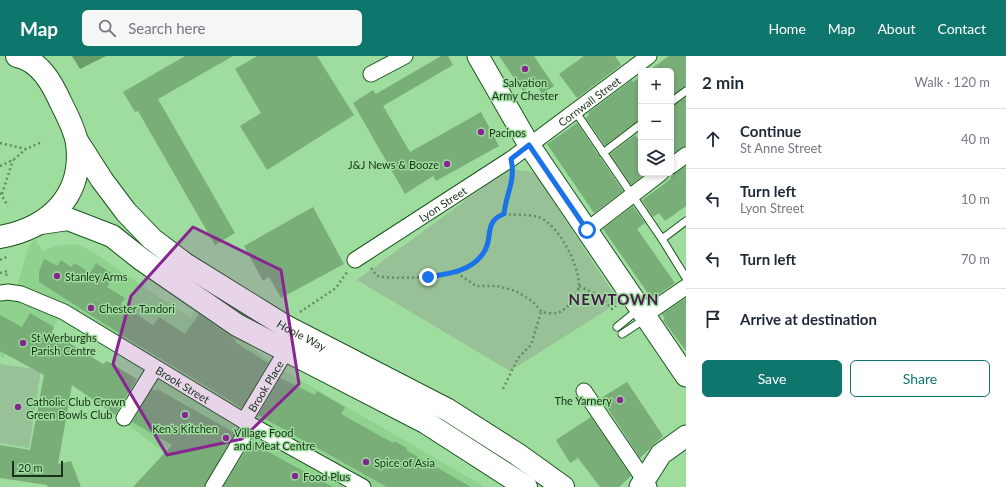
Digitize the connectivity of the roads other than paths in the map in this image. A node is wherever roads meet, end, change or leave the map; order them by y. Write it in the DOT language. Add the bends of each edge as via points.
graph roads {
  1 [pos="17,56"];
  2 [pos="50,56"];
  3 [pos="405,56"];
  4 [pos="478,56"];
  5 [pos="649,56"];
  6 [pos="371,74"];
  7 [pos="53,85"];
  8 [pos="686,91"];
  9 [pos="674,100"];
  10 [pos="575,111"];
  11 [pos="638,126"];
  12 [pos="77,141"];
  13 [pos="529,145"];
  14 [pos="603,153"];
  15 [pos="686,154"];
  16 [pos="674,164"];
  17 [pos="657,176"];
  18 [pos="631,195"];
  19 [pos="686,221"];
  20 [pos="41,223"];
  21 [pos="587,230"];
  22 [pos="5,238"];
  23 [pos="662,239"];
  24 [pos="360,257"];
  25 [pos="686,278"];
  26 [pos="3,287"];
  27 [pos="686,287"];
  28 [pos="642,309"];
  29 [pos="617,327"];
  30 [pos="622,334"];
  31 [pos="286,351"];
  32 [pos="155,368"];
  33 [pos="686,376"];
  34 [pos="584,391"];
  35 [pos="124,418"];
  36 [pos="247,423"];
  37 [pos="684,438"];
  38 [pos="647,485"];
  39 [pos="213,487"];
  40 [pos="363,487"];
  41 [pos="526,487"];
  42 [pos="562,487"];
  1 -- 7 [label="highway" via="39,68"];
  2 -- 7 [label="highway"];
  3 -- 6 [label="street"];
  4 -- 13 [label="street"];
  5 -- 10 [label="street, Cornwall Street"];
  7 -- 12 [label="highway"];
  8 -- 9 [label="lane"];
  10 -- 13 [label="street, Cornwall Street"];
  10 -- 14 [label="lane"];
  11 -- 14 [label="lane"];
  12 -- 20 [label="highway" via="78,169 73,187 61,204"];
  12 -- 42 [label="highway, Hoole Way" via="126,212 152,239 185,264 285,326 448,410 517,454"];
  13 -- 21 [label="street"];
  13 -- 24 [label="street, Lyon Street"];
  14 -- 18 [label="lane"];
  15 -- 16 [label="street"];
  17 -- 18 [label="street"];
  18 -- 21 [label="street"];
  18 -- 23 [label="lane"];
  19 -- 23 [label="lane"];
  20 -- 22 [label="highway"];
  20 -- 31 [label="highway, Hoole Way" via="68,218 112,236 237,325"];
  21 -- 28 [label="street"];
  23 -- 25 [label="lane"];
  26 -- 32 [label="street, Brook Street" via="8,292 21,294 64,312"];
  27 -- 28 [label="street"];
  28 -- 29 [label="lane"];
  28 -- 30 [label="lane"];
  28 -- 33 [label="street"];
  31 -- 36 [label="street, Brook Place"];
  31 -- 41 [label="highway, Hoole Way" via="350,381 425,422"];
  32 -- 35 [label="street"];
  32 -- 36 [label="street, Brook Street"];
  34 -- 38 [label="street"];
  36 -- 39 [label="street, Brook Place"];
  36 -- 40 [label="street, Brook Street"];
  37 -- 38 [label="street"];
}
